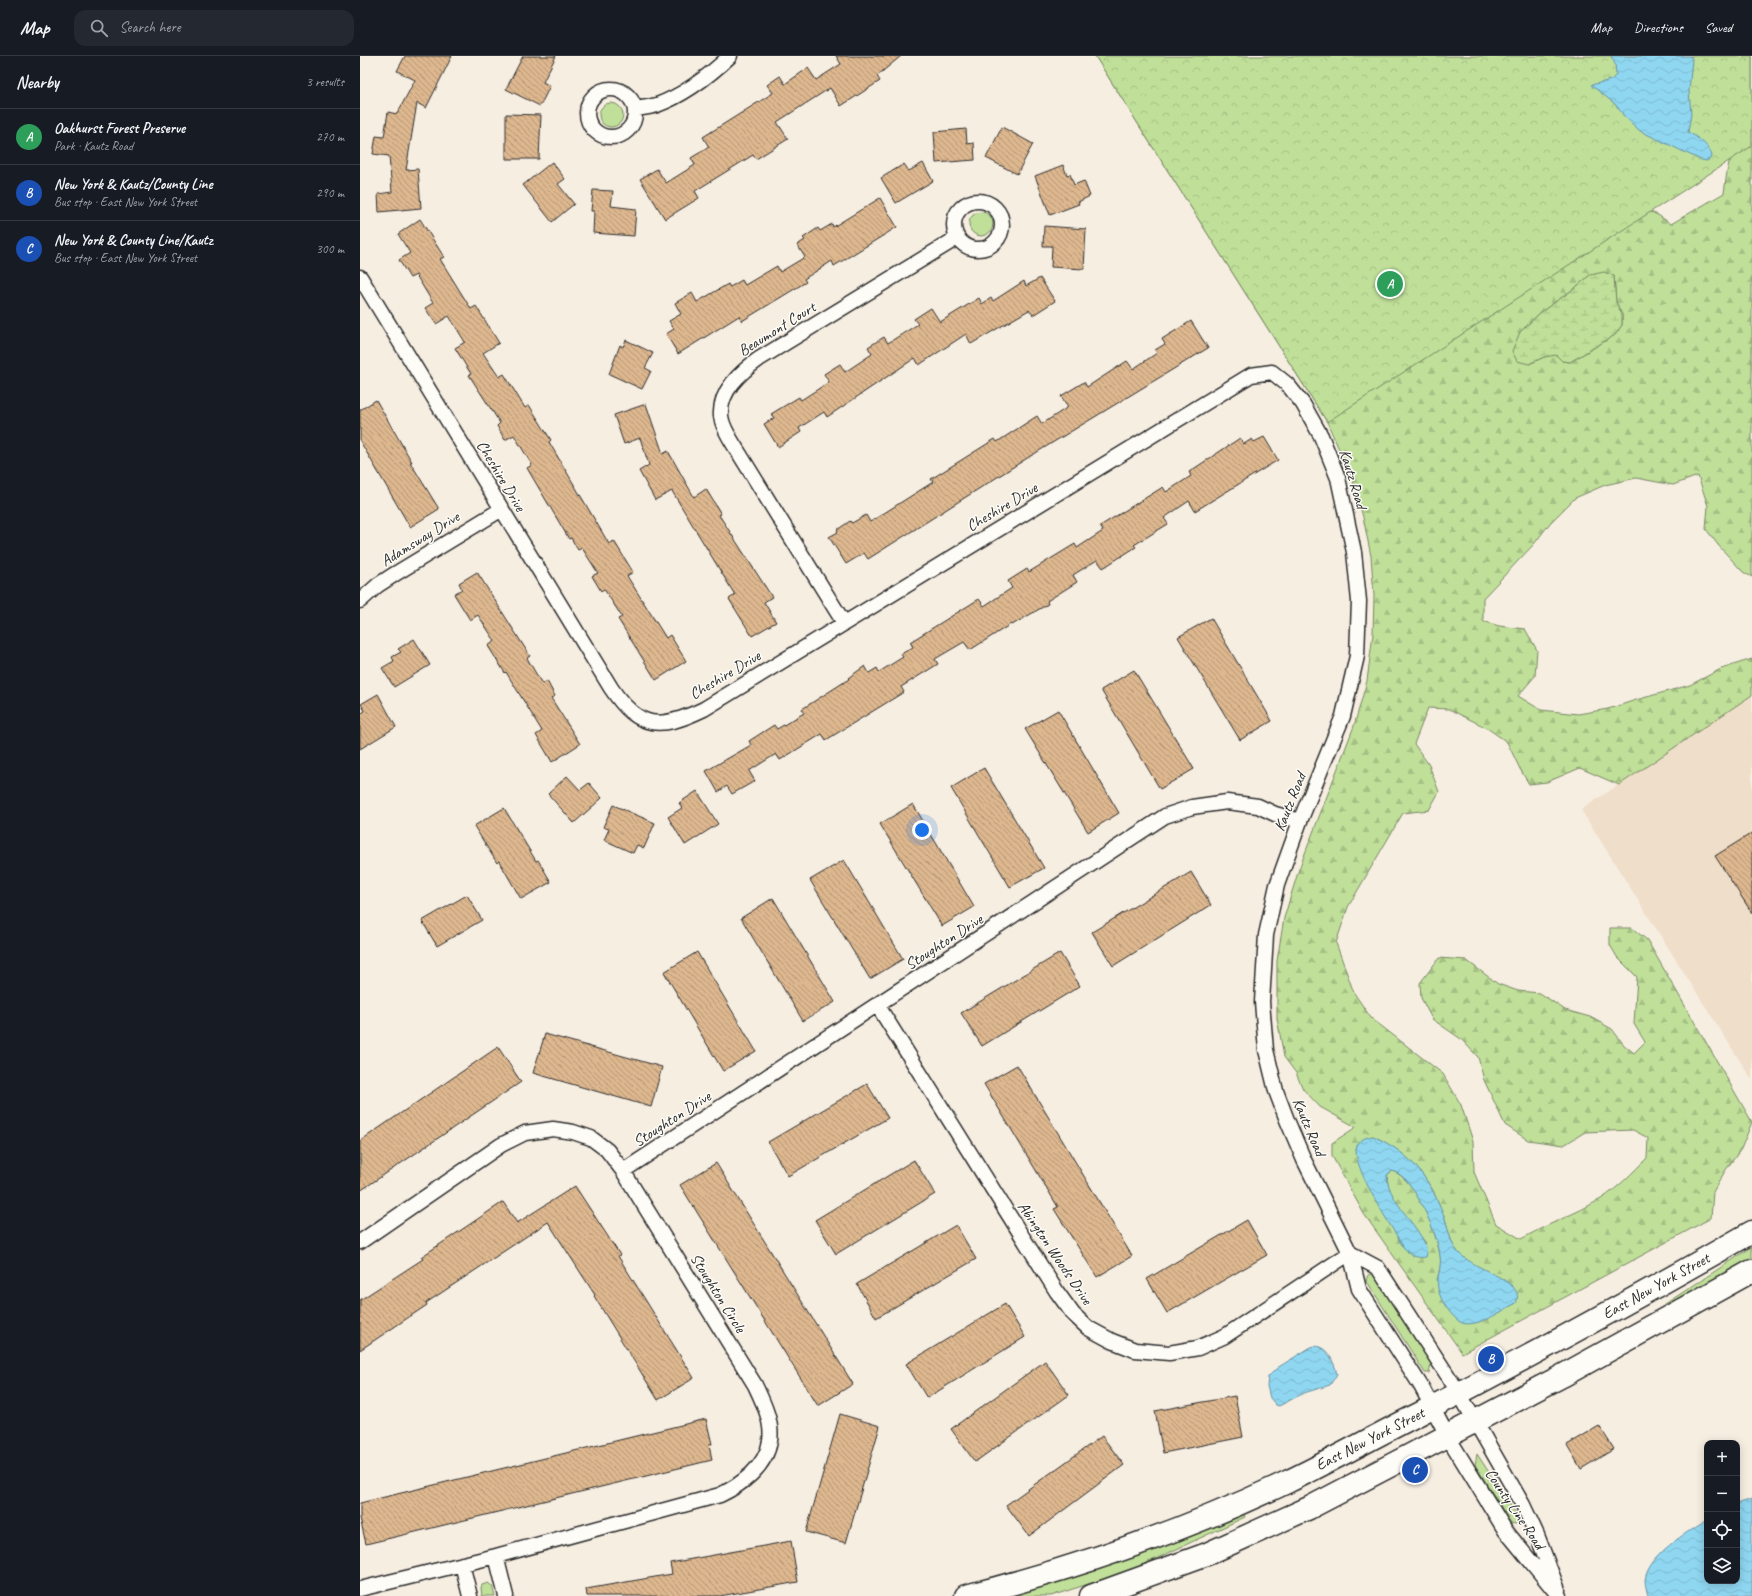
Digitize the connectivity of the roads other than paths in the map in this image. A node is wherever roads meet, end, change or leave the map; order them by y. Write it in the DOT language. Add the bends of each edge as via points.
graph roads {
  1 [pos="730,56"];
  2 [pos="635,109"];
  3 [pos="957,238"];
  4 [pos="360,277"];
  5 [pos="1272,372"];
  6 [pos="502,509"];
  7 [pos="360,601"];
  8 [pos="844,623"];
  9 [pos="1300,821"];
  10 [pos="878,1006"];
  11 [pos="623,1171"];
  12 [pos="1752,1232"];
  13 [pos="360,1242"];
  14 [pos="1350,1253"];
  15 [pos="1752,1271"];
  16 [pos="1459,1393"];
  17 [pos="1433,1407"];
  18 [pos="1475,1422"];
  19 [pos="1448,1437"];
  20 [pos="496,1556"];
  21 [pos="462,1564"];
  22 [pos="360,1589"];
  23 [pos="470,1596"];
  24 [pos="506,1596"];
  25 [pos="966,1596"];
  26 [pos="1091,1596"];
  27 [pos="1560,1596"];
  1 -- 2 [label="street" via="714,71 676,96 656,106"];
  3 -- 8 [label="street, Beaumont Court" via="759,358 741,371 722,402 721,418 734,445"];
  4 -- 6 [label="street, Cheshire Drive"];
  5 -- 8 [label="street, Cheshire Drive" via="1251,375"];
  5 -- 9 [label="street, Kautz Road" via="1288,385 1303,404 1321,436 1338,478 1354,552 1359,601 1356,656 1343,716"];
  6 -- 7 [label="street, Adamsway Drive" via="378,585"];
  6 -- 8 [label="street, Cheshire Drive" via="622,703 634,716 652,723 682,720 704,709"];
  9 -- 10 [label="street, Stoughton Drive" via="1258,806 1227,802 1192,807 1165,816"];
  9 -- 14 [label="street, Kautz Road" via="1277,885 1266,935 1262,1002 1266,1050 1276,1091 1287,1120"];
  10 -- 11 [label="street, Stoughton Drive"];
  10 -- 14 [label="street, Abington Woods Drive" via="1057,1292 1073,1314 1088,1328 1112,1342 1135,1350 1169,1353 1198,1348 1225,1336"];
  11 -- 13 [label="street, Stoughton Circle" via="607,1150 590,1138 553,1129 525,1133 501,1145"];
  11 -- 20 [label="street, Stoughton Circle" via="755,1385 769,1420 770,1441 764,1457 754,1472 735,1488 720,1495"];
  12 -- 16 [label="main road, East New York Street" via="1622,1306"];
  14 -- 16 [label="street" via="1378,1268"];
  14 -- 17 [label="street, Kautz Road" via="1359,1290"];
  15 -- 18 [label="main road, East New York Street"];
  16 -- 17 [label="main road, East New York Street"];
  16 -- 18 [label="street"];
  17 -- 19 [label="street, Kautz Road"];
  17 -- 25 [label="main road, East New York Street" via="1287,1482 1186,1526 1061,1570"];
  18 -- 19 [label="main road, East New York Street"];
  18 -- 27 [label="street, County Line Road" via="1523,1505"];
  19 -- 26 [label="main road, East New York Street" via="1252,1534 1207,1554"];
  19 -- 27 [label="street, County Line Road" via="1505,1530"];
  20 -- 21 [label="street, Stoughton Circle"];
  20 -- 24 [label="street"];
  21 -- 22 [label="street, Stoughton Circle"];
  21 -- 23 [label="street"];
}
